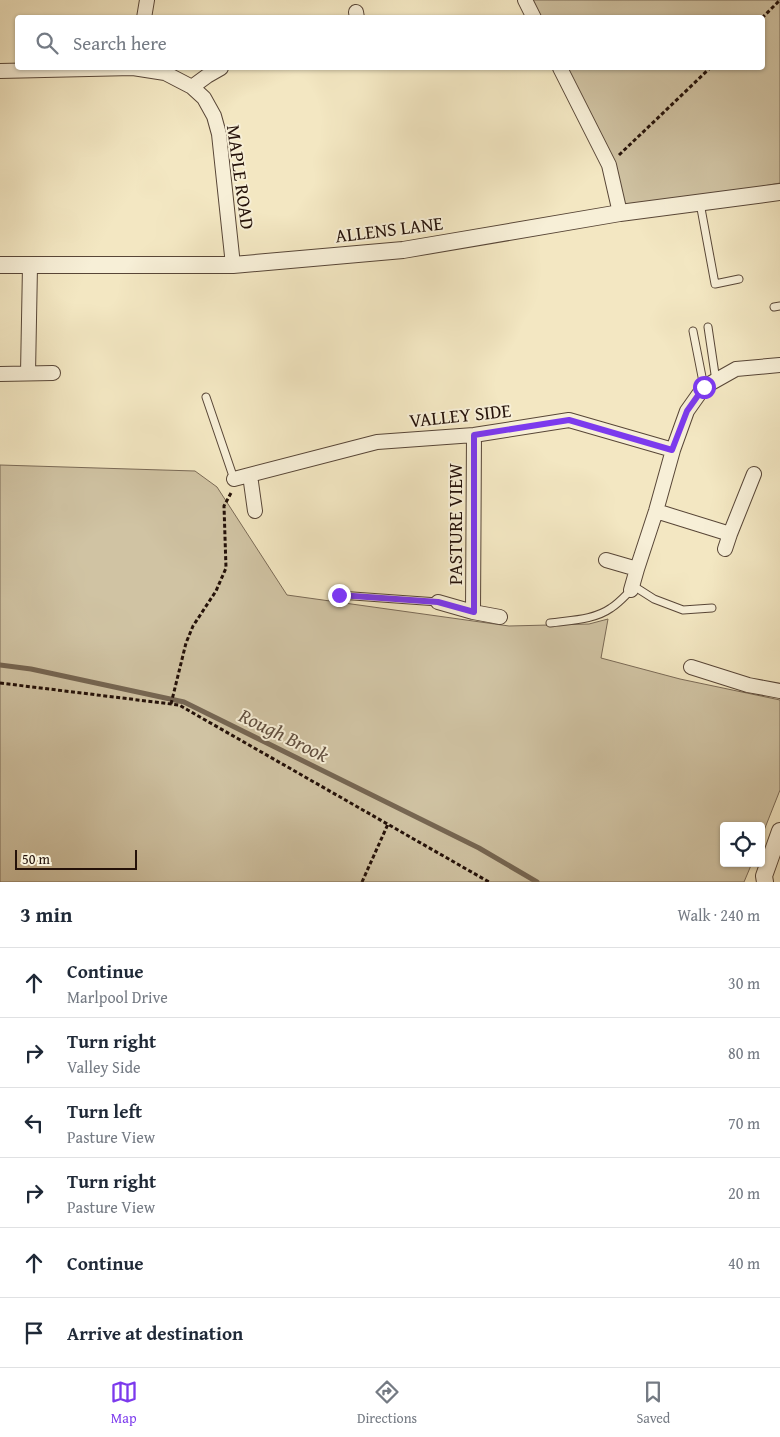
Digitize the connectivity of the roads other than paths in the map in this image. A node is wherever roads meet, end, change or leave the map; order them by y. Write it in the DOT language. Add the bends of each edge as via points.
graph roads {
  1 [pos="147,0"];
  2 [pos="524,0"];
  3 [pos="144,15"];
  4 [pos="532,15"];
  5 [pos="44,70"];
  6 [pos="146,70"];
  7 [pos="218,70"];
  8 [pos="561,70"];
  9 [pos="0,71"];
  10 [pos="192,87"];
  11 [pos="780,192"];
  12 [pos="700,203"];
  13 [pos="620,213"];
  14 [pos="0,265"];
  15 [pos="233,265"];
  16 [pos="30,266"];
  17 [pos="739,279"];
  18 [pos="708,327"];
  19 [pos="693,331"];
  20 [pos="780,365"];
  21 [pos="28,373"];
  22 [pos="53,373"];
  23 [pos="0,374"];
  24 [pos="710,384"];
  25 [pos="206,397"];
  26 [pos="474,435"];
  27 [pos="672,450"];
  28 [pos="754,474"];
  29 [pos="250,475"];
  30 [pos="234,478"];
  31 [pos="255,511"];
  32 [pos="656,511"];
  33 [pos="730,534"];
  34 [pos="725,549"];
  35 [pos="606,560"];
  36 [pos="636,569"];
  37 [pos="632,587"];
  38 [pos="339,595"];
  39 [pos="438,602"];
  40 [pos="712,608"];
  41 [pos="474,612"];
  42 [pos="500,617"];
  43 [pos="550,622"];
  44 [pos="691,667"];
  45 [pos="780,691"];
  46 [pos="780,831"];
  47 [pos="765,882"];
  1 -- 3 [label="street"];
  2 -- 4 [label="street"];
  5 -- 9 [label="street, MAPLE ROAD"];
  6 -- 10 [label="street, MAPLE ROAD" via="165,73"];
  7 -- 10 [label="street"];
  8 -- 13 [label="street" via="609,165"];
  10 -- 15 [label="street, MAPLE ROAD" via="204,98 219,134"];
  11 -- 12 [label="street, ALLENS LANE"];
  12 -- 13 [label="street, ALLENS LANE"];
  12 -- 17 [label="lane" via="715,284"];
  13 -- 15 [label="street, ALLENS LANE" via="403,250"];
  14 -- 16 [label="street, ALLENS LANE"];
  15 -- 16 [label="street, ALLENS LANE"];
  16 -- 21 [label="street"];
  18 -- 24 [label="lane"];
  19 -- 24 [label="lane"];
  20 -- 24 [label="street" via="736,369"];
  21 -- 22 [label="street"];
  21 -- 23 [label="street"];
  24 -- 27 [label="street" via="687,411"];
  25 -- 30 [label="lane"];
  26 -- 27 [label="street, VALLEY SIDE" via="569,420"];
  26 -- 29 [label="street, VALLEY SIDE" via="376,442"];
  26 -- 41 [label="street, PASTURE VIEW"];
  27 -- 32 [label="street"];
  28 -- 33 [label="street"];
  29 -- 30 [label="street, VALLEY SIDE"];
  29 -- 31 [label="street"];
  32 -- 33 [label="street"];
  32 -- 36 [label="street"];
  33 -- 34 [label="street"];
  35 -- 36 [label="street"];
  36 -- 37 [label="street"];
  37 -- 40 [label="lane" via="654,600 683,610"];
  37 -- 43 [label="lane" via="602,614"];
  38 -- 39 [label="lane"];
  39 -- 41 [label="street, PASTURE VIEW"];
  41 -- 42 [label="street, PASTURE VIEW"];
  44 -- 45 [label="street" via="748,685"];
  46 -- 47 [label="street" via="764,876"];
}
